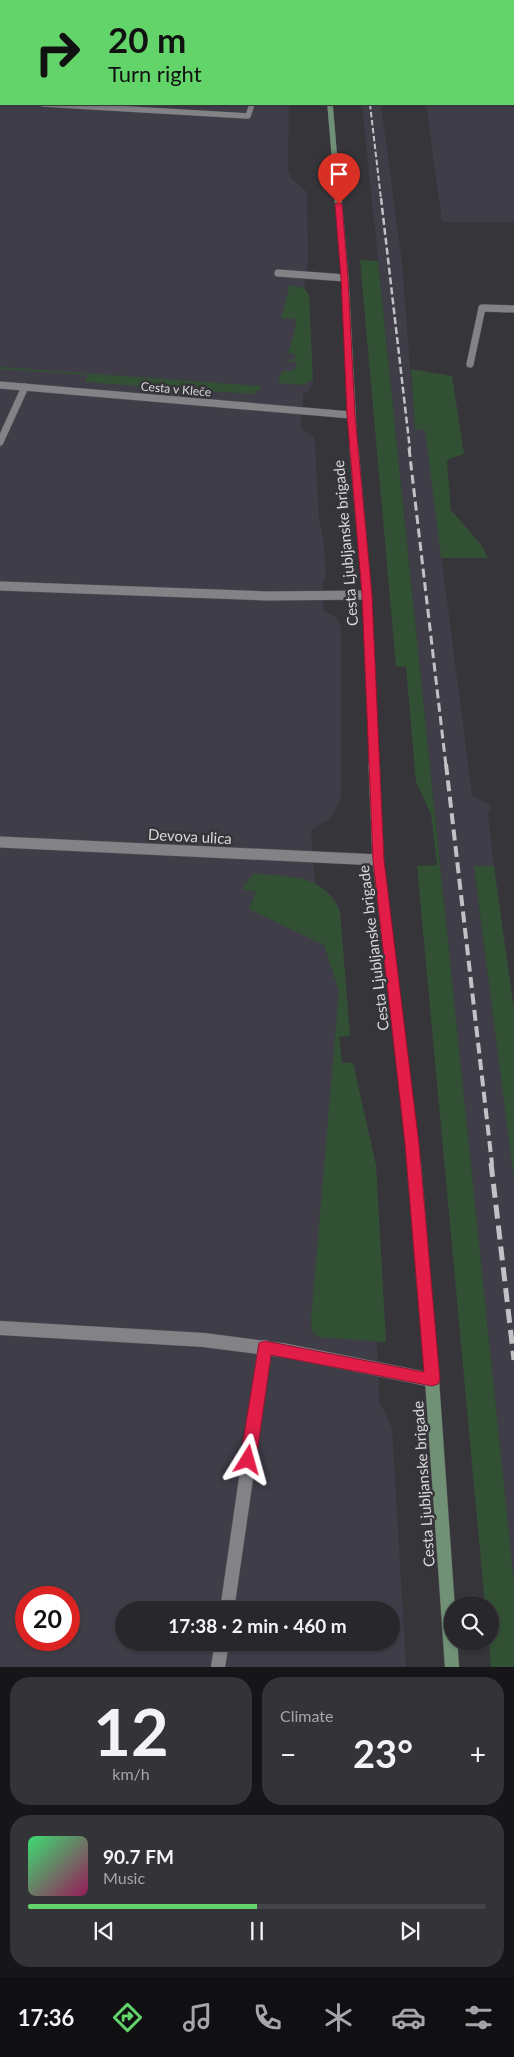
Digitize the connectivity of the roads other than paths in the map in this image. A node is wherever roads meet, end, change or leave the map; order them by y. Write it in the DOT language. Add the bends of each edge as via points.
graph roads {
  1 [pos="60,105"];
  2 [pos="252,105"];
  3 [pos="330,105"];
  4 [pos="278,273"];
  5 [pos="345,278"];
  6 [pos="514,309"];
  7 [pos="470,364"];
  8 [pos="0,385"];
  9 [pos="25,387"];
  10 [pos="351,415"];
  11 [pos="0,442"];
  12 [pos="0,586"];
  13 [pos="367,595"];
  14 [pos="0,842"];
  15 [pos="378,860"];
  16 [pos="0,1328"];
  17 [pos="265,1347"];
  18 [pos="432,1380"];
  19 [pos="228,1601"];
  20 [pos="221,1651"];
  21 [pos="218,1667"];
  22 [pos="452,1667"];
  1 -- 2 [label="street" via="248,116"];
  3 -- 5 [label="street, Cesta Ljubljanske brigade"];
  4 -- 5 [label="street"];
  5 -- 10 [label="street, Cesta Ljubljanske brigade"];
  6 -- 7 [label="street" via="482,308"];
  8 -- 9 [label="street, Cesta v Kleče"];
  9 -- 10 [label="street, Cesta v Kleče"];
  9 -- 11 [label="street"];
  10 -- 13 [label="street, Cesta Ljubljanske brigade"];
  12 -- 13 [label="street" via="267,596"];
  13 -- 15 [label="street, Cesta Ljubljanske brigade"];
  14 -- 15 [label="street, Devova ulica"];
  15 -- 18 [label="street, Cesta Ljubljanske brigade" via="412,1144"];
  16 -- 17 [label="street" via="204,1340"];
  17 -- 18 [label="street"];
  17 -- 19 [label="street"];
  18 -- 22 [label="street, Cesta Ljubljanske brigade"];
  20 -- 21 [label="street"];
}
